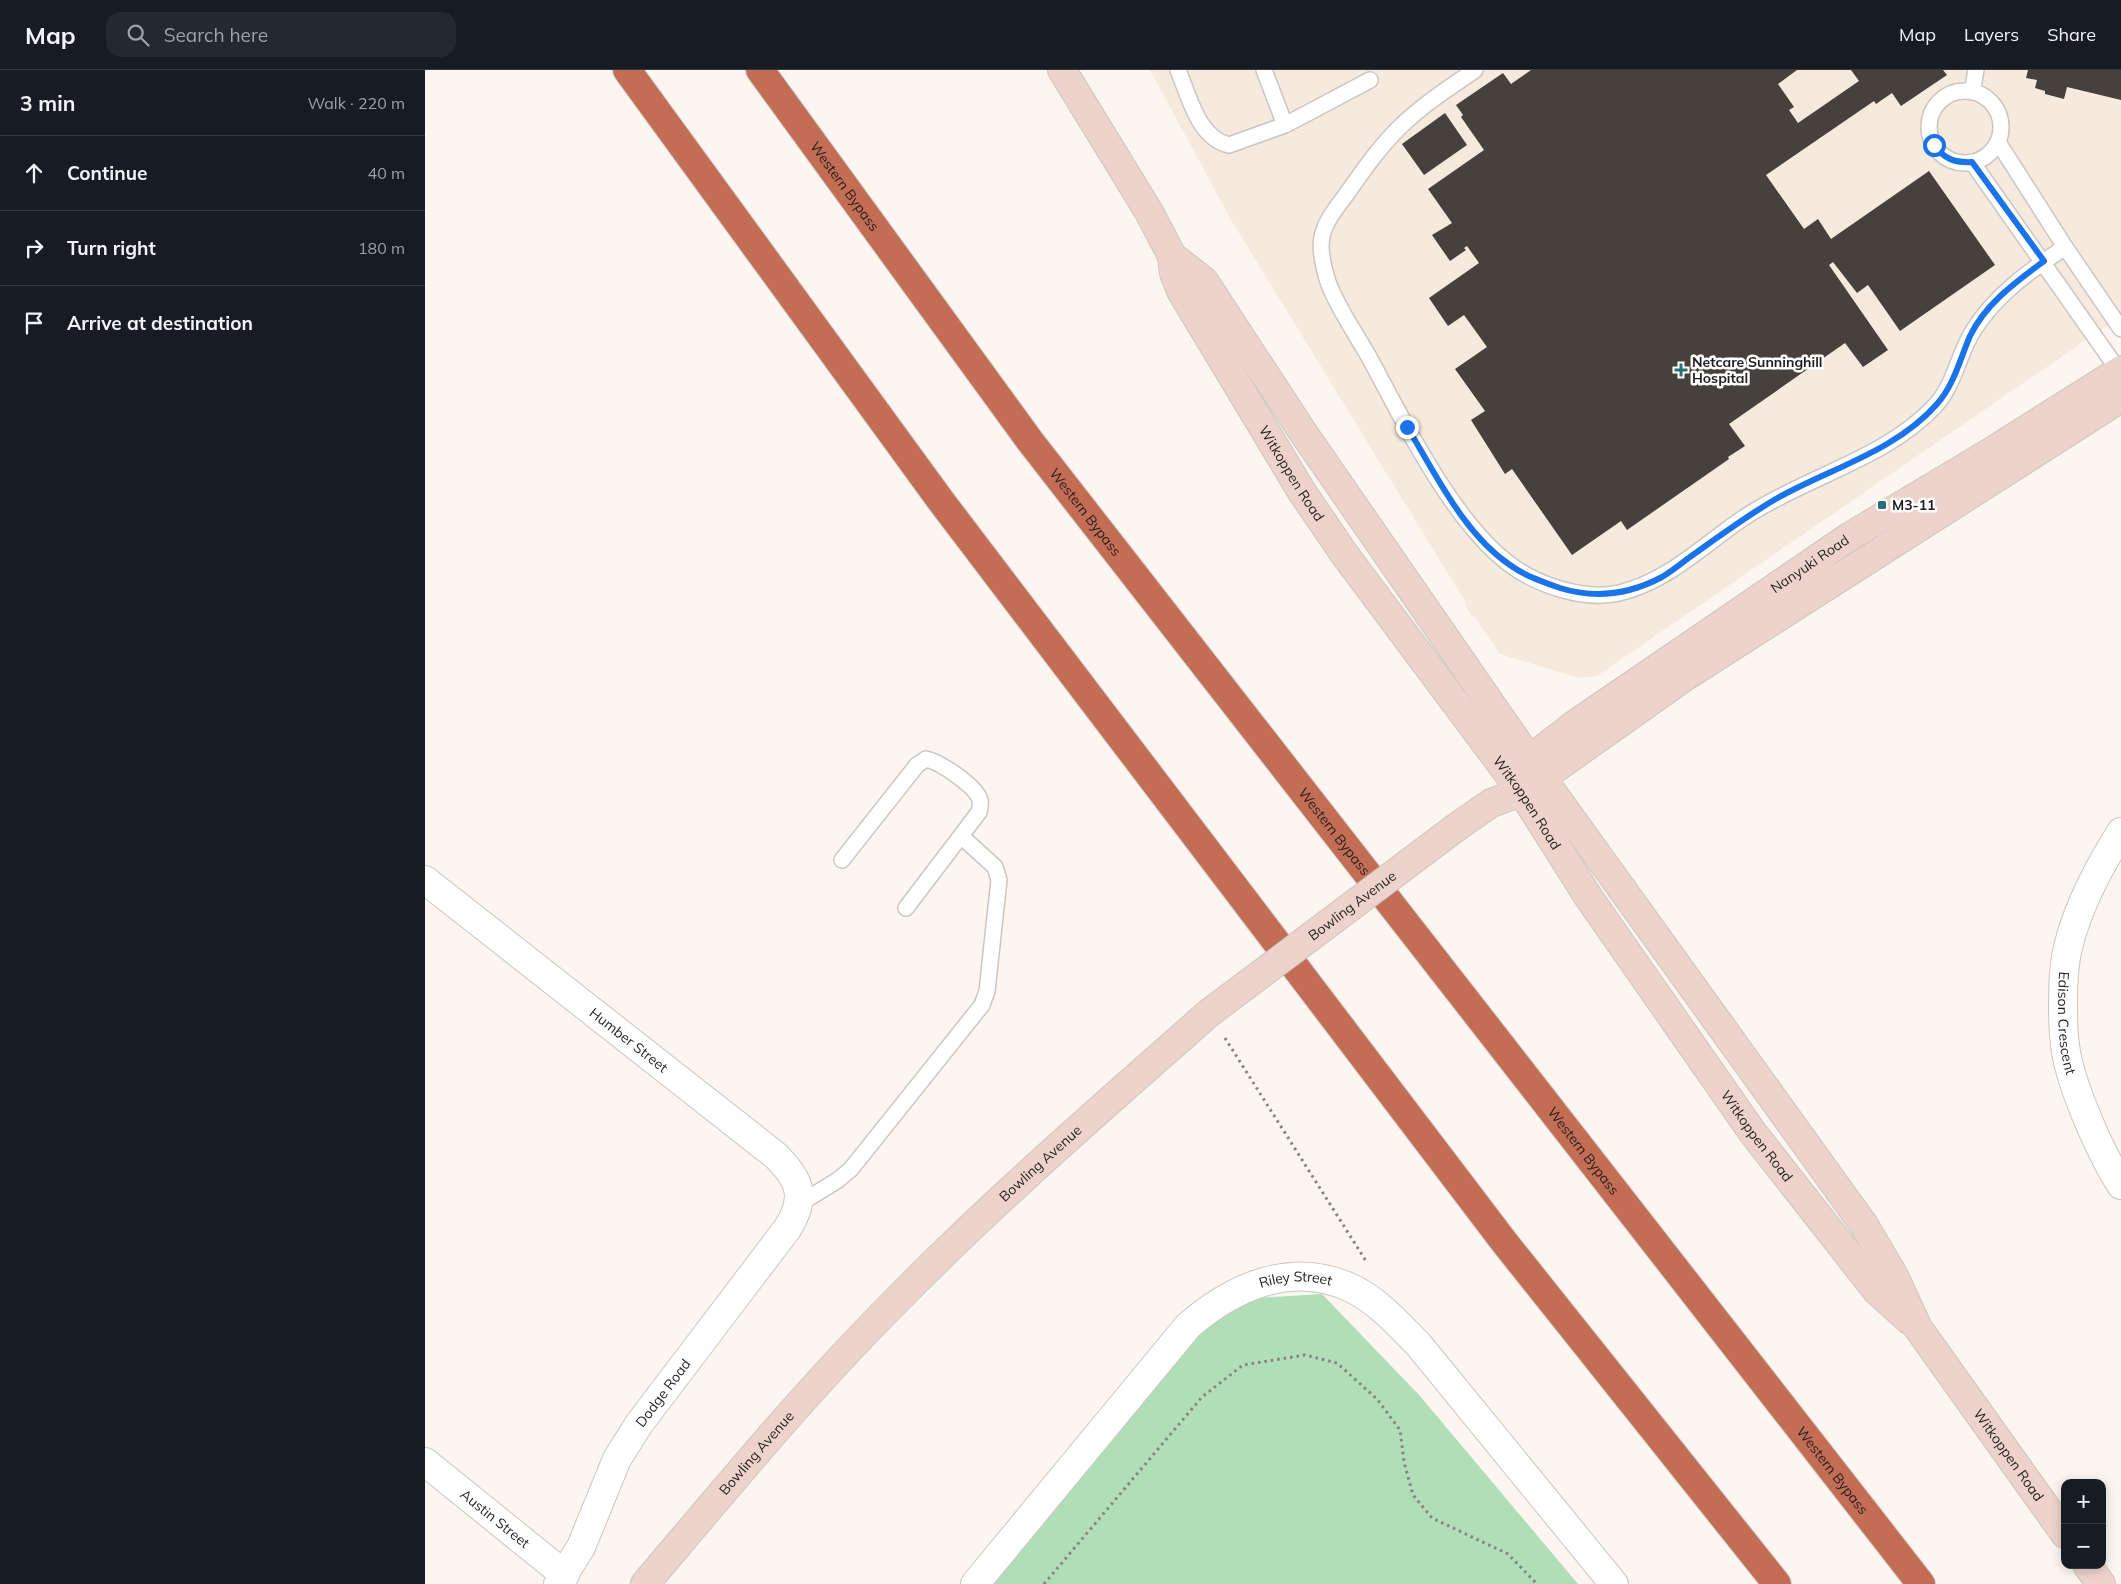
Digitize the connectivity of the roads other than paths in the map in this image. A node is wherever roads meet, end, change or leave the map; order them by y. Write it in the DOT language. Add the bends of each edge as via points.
graph roads {
  1 [pos="627,70"];
  2 [pos="760,70"];
  3 [pos="1062,70"];
  4 [pos="1178,70"];
  5 [pos="1264,70"];
  6 [pos="1475,70"];
  7 [pos="1976,70"];
  8 [pos="1370,80"];
  9 [pos="1972,92"];
  10 [pos="1285,125"];
  11 [pos="1998,142"];
  12 [pos="1972,162"];
  13 [pos="2065,247"];
  14 [pos="2044,261"];
  15 [pos="2121,329"];
  16 [pos="2120,371"];
  17 [pos="2121,398"];
  18 [pos="1525,776"];
  19 [pos="2121,832"];
  20 [pos="961,836"];
  21 [pos="842,860"];
  22 [pos="425,880"];
  23 [pos="907,908"];
  24 [pos="2121,1185"];
  25 [pos="797,1210"];
  26 [pos="1918,1328"];
  27 [pos="425,1462"];
  28 [pos="2061,1528"];
  29 [pos="2090,1569"];
  30 [pos="562,1579"];
  31 [pos="645,1584"];
  32 [pos="975,1584"];
  33 [pos="1614,1584"];
  34 [pos="1777,1584"];
  35 [pos="1921,1584"];
  36 [pos="2101,1584"];
  1 -- 34 [label="highway" via="989,564 1505,1244"];
  2 -- 35 [label="highway, Western Bypass" via="1030,442"];
  3 -- 18 [label="main road, Witkoppen Road" via="1173,256 1174,274 1181,291 1302,492 1345,555"];
  4 -- 10 [label="lane" via="1202,126 1220,143 1238,143"];
  5 -- 10 [label="lane"];
  6 -- 14 [label="lane" via="1429,102 1383,145 1331,216 1322,236 1322,254 1328,283 1407,427 1461,514 1486,544 1510,565 1562,588 1595,595 1617,594 1663,577 1748,515 1895,439 1938,403 1954,376 1971,334 1988,309 2009,287"];
  7 -- 9 [label="lane"];
  8 -- 10 [label="lane"];
  9 -- 11 [label="lane" via="1987,98 1997,110 2001,125"];
  9 -- 12 [label="lane" via="1954,93 1939,102 1929,127 1939,152 1955,162"];
  11 -- 12 [label="lane" via="1992,152"];
  11 -- 13 [label="lane"];
  12 -- 14 [label="lane"];
  13 -- 14 [label="lane"];
  13 -- 15 [label="lane"];
  14 -- 16 [label="lane"];
  16 -- 18 [label="main road, Nanyuki Road" via="1849,537 1574,725"];
  17 -- 18 [label="main road, Nanyuki Road"];
  18 -- 26 [label="main road, Witkoppen Road" via="1864,1225 1894,1276"];
  18 -- 26 [label="main road, Witkoppen Road" via="1589,898 1753,1133 1877,1291"];
  18 -- 31 [label="main road, Bowling Avenue, bridge" via="1209,1013 1033,1168 896,1300 777,1427"];
  19 -- 24 [label="street, Edison Crescent" via="2102,861 2082,905 2066,957 2064,1007 2066,1052 2079,1095"];
  20 -- 21 [label="lane" via="979,812 981,802 975,792 937,762 926,760 917,765"];
  20 -- 23 [label="lane"];
  20 -- 25 [label="lane" via="995,867 999,880 983,1005 851,1170"];
  22 -- 25 [label="street, Humber Street" via="775,1156 795,1178 799,1190"];
  25 -- 30 [label="street, Dodge Road" via="639,1424 617,1459 581,1547"];
  26 -- 28 [label="main road, Witkoppen Road"];
  27 -- 30 [label="street, Austin Street"];
  29 -- 36 [label="main road"];
  32 -- 33 [label="street, Riley Street" via="1188,1326 1211,1306 1253,1284 1307,1276 1353,1288 1398,1323"];
}
